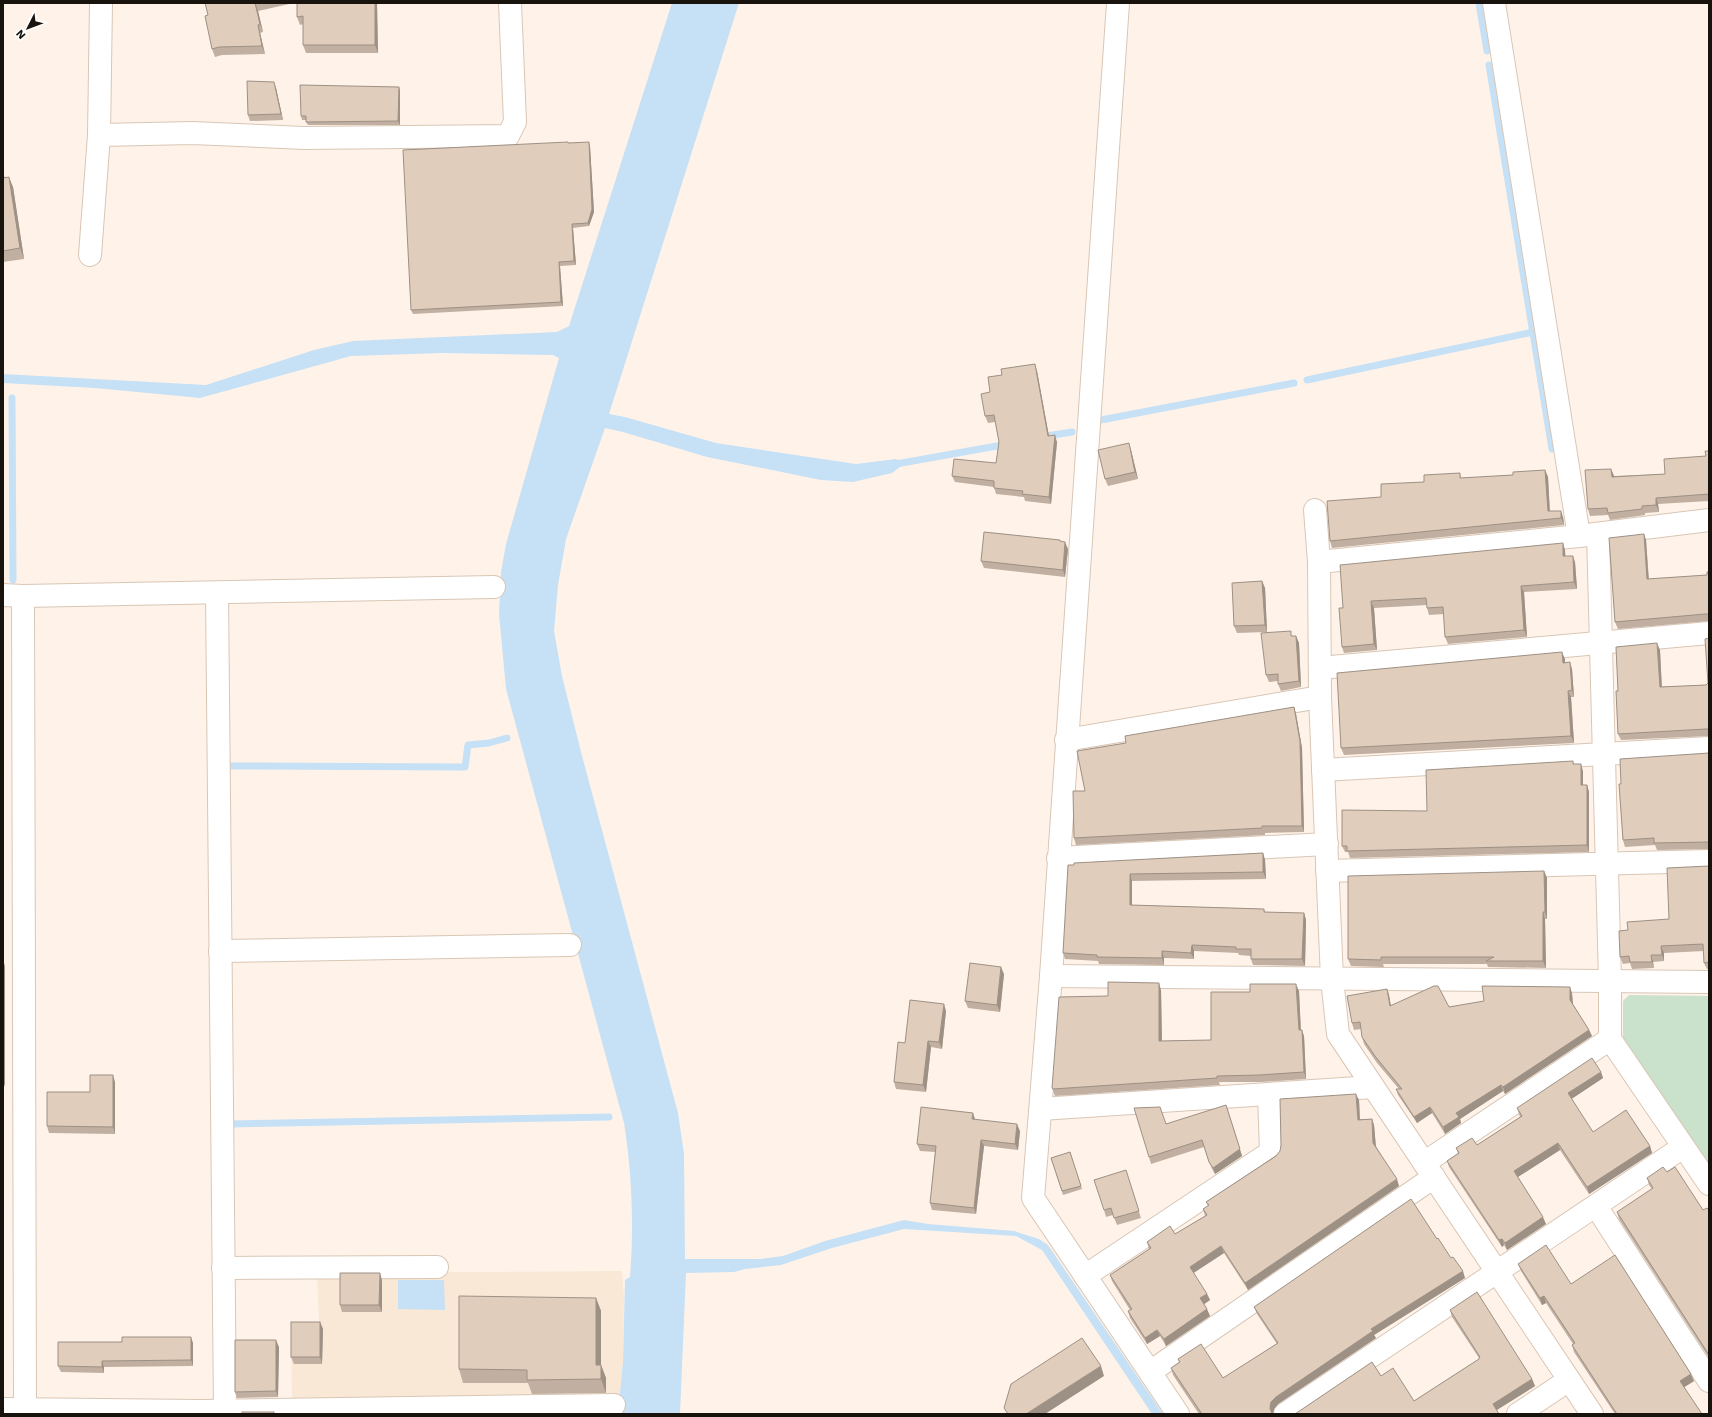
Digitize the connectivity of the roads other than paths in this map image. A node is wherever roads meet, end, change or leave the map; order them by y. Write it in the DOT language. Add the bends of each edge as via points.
graph roads {
  1 [pos="101,3"];
  2 [pos="510,3"];
  3 [pos="1118,3"];
  4 [pos="1494,3"];
  5 [pos="99,135"];
  6 [pos="90,255"];
  7 [pos="1315,510"];
  8 [pos="1709,520"];
  9 [pos="1588,535"];
  10 [pos="1319,562"];
  11 [pos="494,587"];
  12 [pos="217,592"];
  13 [pos="13,596"];
  14 [pos="1709,633"];
  15 [pos="1601,643"];
  16 [pos="1320,668"];
  17 [pos="1320,697"];
  18 [pos="1066,740"];
  19 [pos="1709,748"];
  20 [pos="1604,754"];
  21 [pos="1323,770"];
  22 [pos="1327,844"];
  23 [pos="1058,858"];
  24 [pos="1709,861"];
  25 [pos="1607,864"];
  26 [pos="1327,871"];
  27 [pos="570,945"];
  28 [pos="220,951"];
  29 [pos="1051,976"];
  30 [pos="1332,979"];
  31 [pos="1610,981"];
  32 [pos="1709,982"];
  33 [pos="1610,1039"];
  34 [pos="1373,1087"];
  35 [pos="1269,1094"];
  36 [pos="1041,1109"];
  37 [pos="1683,1148"];
  38 [pos="1429,1170"];
  39 [pos="1709,1184"];
  40 [pos="1596,1206"];
  41 [pos="437,1267"];
  42 [pos="223,1268"];
  43 [pos="1497,1272"];
  44 [pos="1085,1276"];
  45 [pos="1150,1372"];
  46 [pos="1569,1380"];
  47 [pos="1709,1381"];
  48 [pos="614,1405"];
  49 [pos="3,1409"];
  50 [pos="26,1409"];
  51 [pos="225,1410"];
  52 [pos="201,1412"];
  53 [pos="1178,1414"];
  54 [pos="1285,1414"];
  55 [pos="1518,1414"];
  56 [pos="1592,1414"];
  1 -- 5 [label="street"];
  2 -- 5 [label="street" via="515,122 508,136 304,138 192,133"];
  3 -- 18 [label="street"];
  4 -- 9 [label="street"];
  5 -- 6 [label="street"];
  7 -- 10 [label="street"];
  8 -- 9 [label="street"];
  9 -- 10 [label="street"];
  9 -- 15 [label="street"];
  10 -- 16 [label="street"];
  11 -- 12 [label="street"];
  12 -- 13 [label="street"];
  12 -- 28 [label="street"];
  13 -- 50 [label="street"];
  14 -- 15 [label="street"];
  15 -- 16 [label="street"];
  15 -- 20 [label="street"];
  16 -- 17 [label="street"];
  17 -- 18 [label="street"];
  17 -- 21 [label="street"];
  18 -- 23 [label="street"];
  19 -- 20 [label="street"];
  20 -- 21 [label="street"];
  20 -- 25 [label="street"];
  21 -- 22 [label="street"];
  22 -- 23 [label="street"];
  22 -- 26 [label="street"];
  23 -- 29 [label="street"];
  24 -- 25 [label="street"];
  25 -- 26 [label="street"];
  25 -- 31 [label="street"];
  26 -- 30 [label="street"];
  27 -- 28 [label="street"];
  28 -- 42 [label="street"];
  29 -- 30 [label="street"];
  29 -- 36 [label="street"];
  30 -- 31 [label="street"];
  30 -- 34 [label="street" via="1338,1034"];
  31 -- 32 [label="street"];
  31 -- 33 [label="street"];
  33 -- 37 [label="street"];
  33 -- 38 [label="street"];
  34 -- 35 [label="street"];
  34 -- 38 [label="street"];
  35 -- 36 [label="street"];
  35 -- 44 [label="street" via="1271,1152"];
  36 -- 44 [label="street" via="1034,1198"];
  37 -- 39 [label="street"];
  37 -- 40 [label="street"];
  38 -- 43 [label="street"];
  38 -- 45 [label="street"];
  40 -- 43 [label="street"];
  40 -- 47 [label="street"];
  41 -- 42 [label="street"];
  42 -- 51 [label="street"];
  43 -- 46 [label="street"];
  43 -- 54 [label="street"];
  44 -- 45 [label="street"];
  45 -- 53 [label="street"];
  46 -- 55 [label="street"];
  46 -- 56 [label="street"];
  48 -- 51 [label="street"];
  49 -- 50 [label="street"];
  50 -- 52 [label="street"];
  51 -- 52 [label="street"];
}
